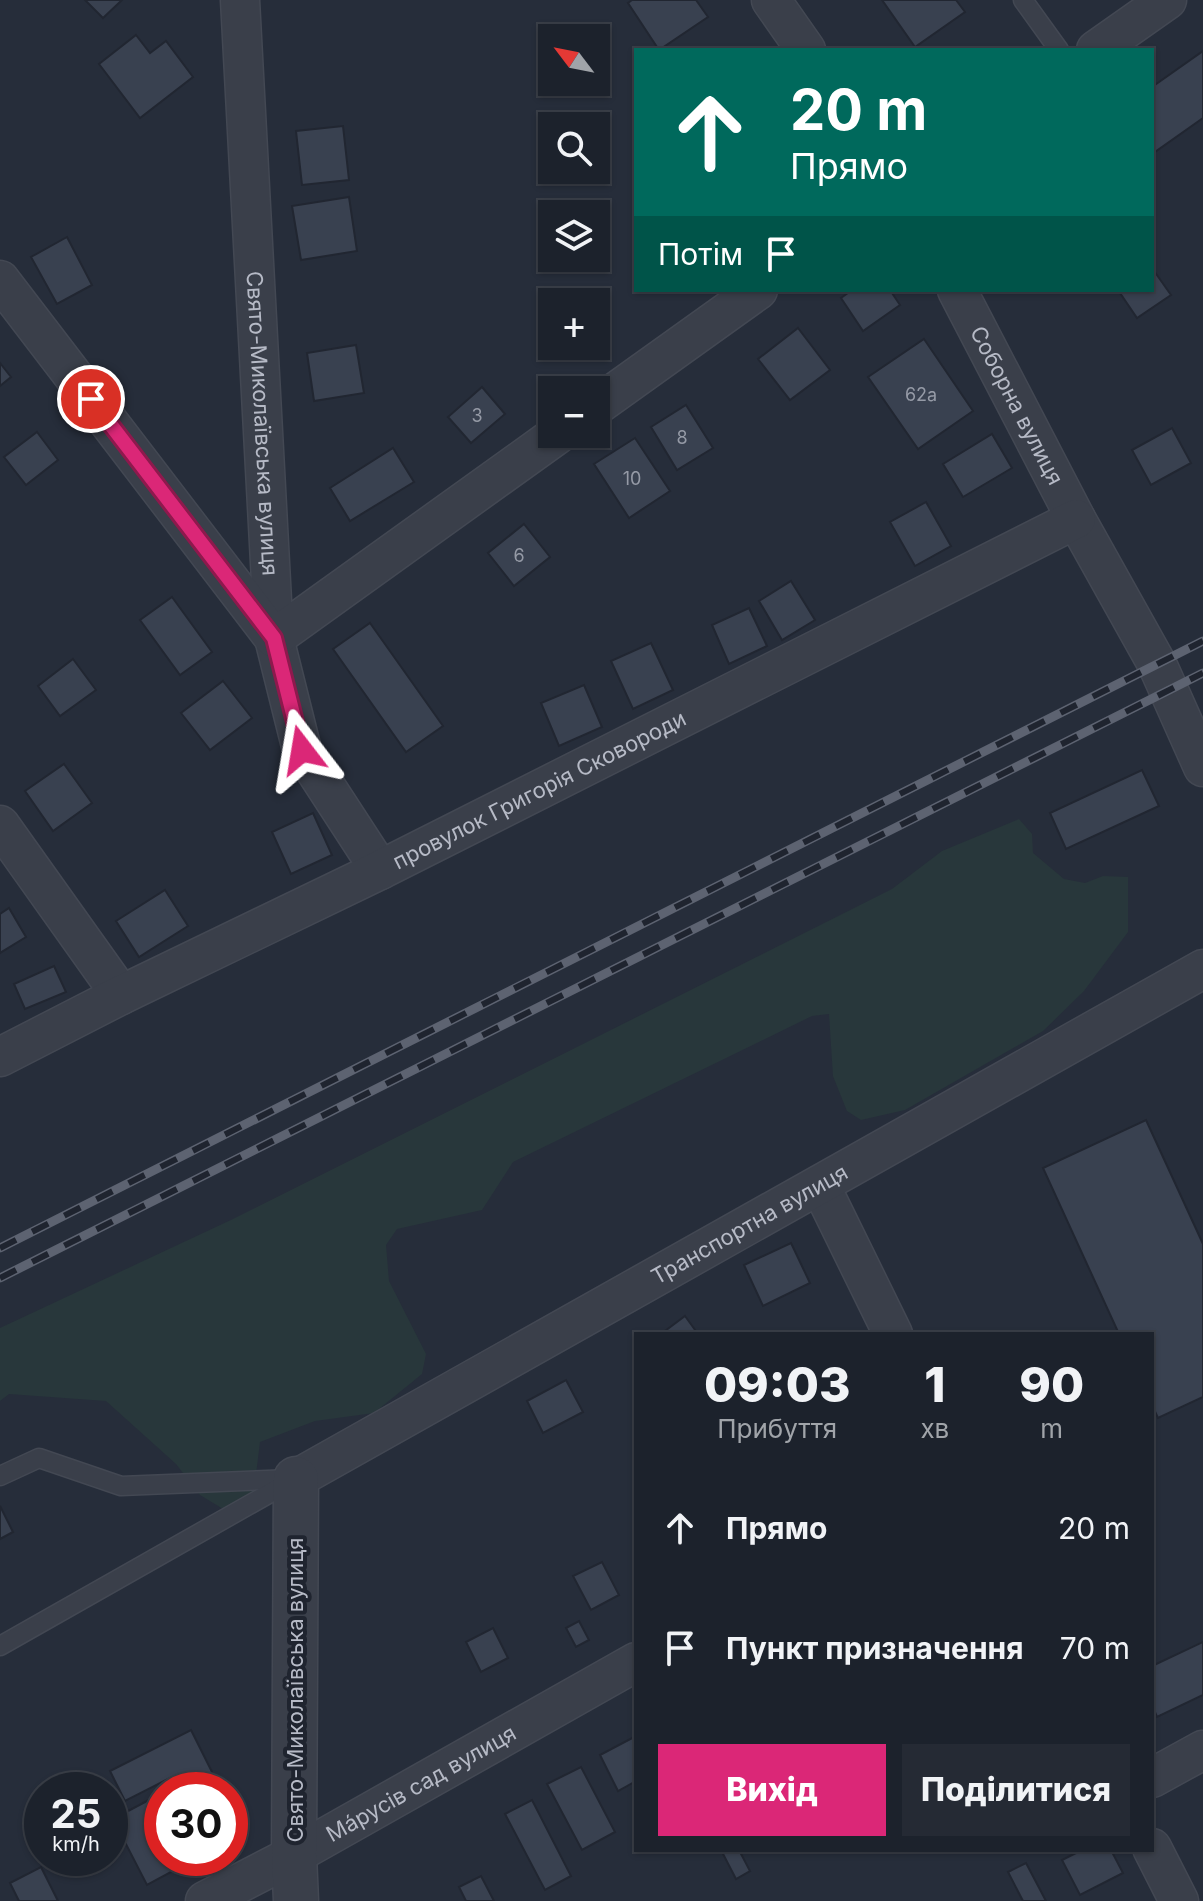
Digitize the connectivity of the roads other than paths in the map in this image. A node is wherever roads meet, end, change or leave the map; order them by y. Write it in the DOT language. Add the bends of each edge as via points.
graph roads {
  1 [pos="771,0"];
  2 [pos="1023,0"];
  3 [pos="1167,0"];
  4 [pos="235,7"];
  5 [pos="805,48"];
  6 [pos="1058,48"];
  7 [pos="1099,48"];
  8 [pos="0,280"];
  9 [pos="755,292"];
  10 [pos="958,292"];
  11 [pos="610,396"];
  12 [pos="539,448"];
  13 [pos="1076,519"];
  14 [pos="274,638"];
  15 [pos="1203,767"];
  16 [pos="0,825"];
  17 [pos="380,870"];
  18 [pos="1203,969"];
  19 [pos="121,995"];
  20 [pos="0,1057"];
  21 [pos="820,1185"];
  22 [pos="892,1332"];
  23 [pos="0,1476"];
  24 [pos="296,1479"];
  25 [pos="0,1646"];
  26 [pos="634,1663"];
  27 [pos="1203,1750"];
  28 [pos="1154,1777"];
  29 [pos="1154,1852"];
  30 [pos="294,1855"];
  31 [pos="205,1901"];
  32 [pos="296,1901"];
  33 [pos="1178,1901"];
  1 -- 5 [label="street"];
  2 -- 6 [label="lane"];
  3 -- 7 [label="street"];
  4 -- 14 [label="street, Свято-Миколаївська вулиця"];
  8 -- 14 [label="street"];
  9 -- 11 [label="street"];
  10 -- 13 [label="street, Соборна вулиця"];
  12 -- 14 [label="street"];
  13 -- 15 [label="street, Соборна вулиця" via="1157,664"];
  13 -- 17 [label="street, провулок Григорія Сковороди"];
  14 -- 17 [label="street, Свято-Миколаївська вулиця" via="302,750"];
  16 -- 19 [label="street"];
  17 -- 19 [label="street, провулок Григорія Сковороди"];
  18 -- 21 [label="street, Транспортна вулиця"];
  19 -- 20 [label="street, провулок Григорія Сковороди"];
  21 -- 22 [label="street"];
  21 -- 24 [label="street, Транспортна вулиця"];
  23 -- 24 [label="lane" via="39,1458 121,1486"];
  24 -- 25 [label="lane"];
  24 -- 30 [label="street, Свято-Миколаївська вулиця"];
  26 -- 30 [label="street, Мáрусів сад вулиця"];
  27 -- 28 [label="street"];
  29 -- 33 [label="street"];
  30 -- 31 [label="street, Мáрусів сад вулиця"];
  30 -- 32 [label="street, Свято-Миколаївська вулиця"];
}
